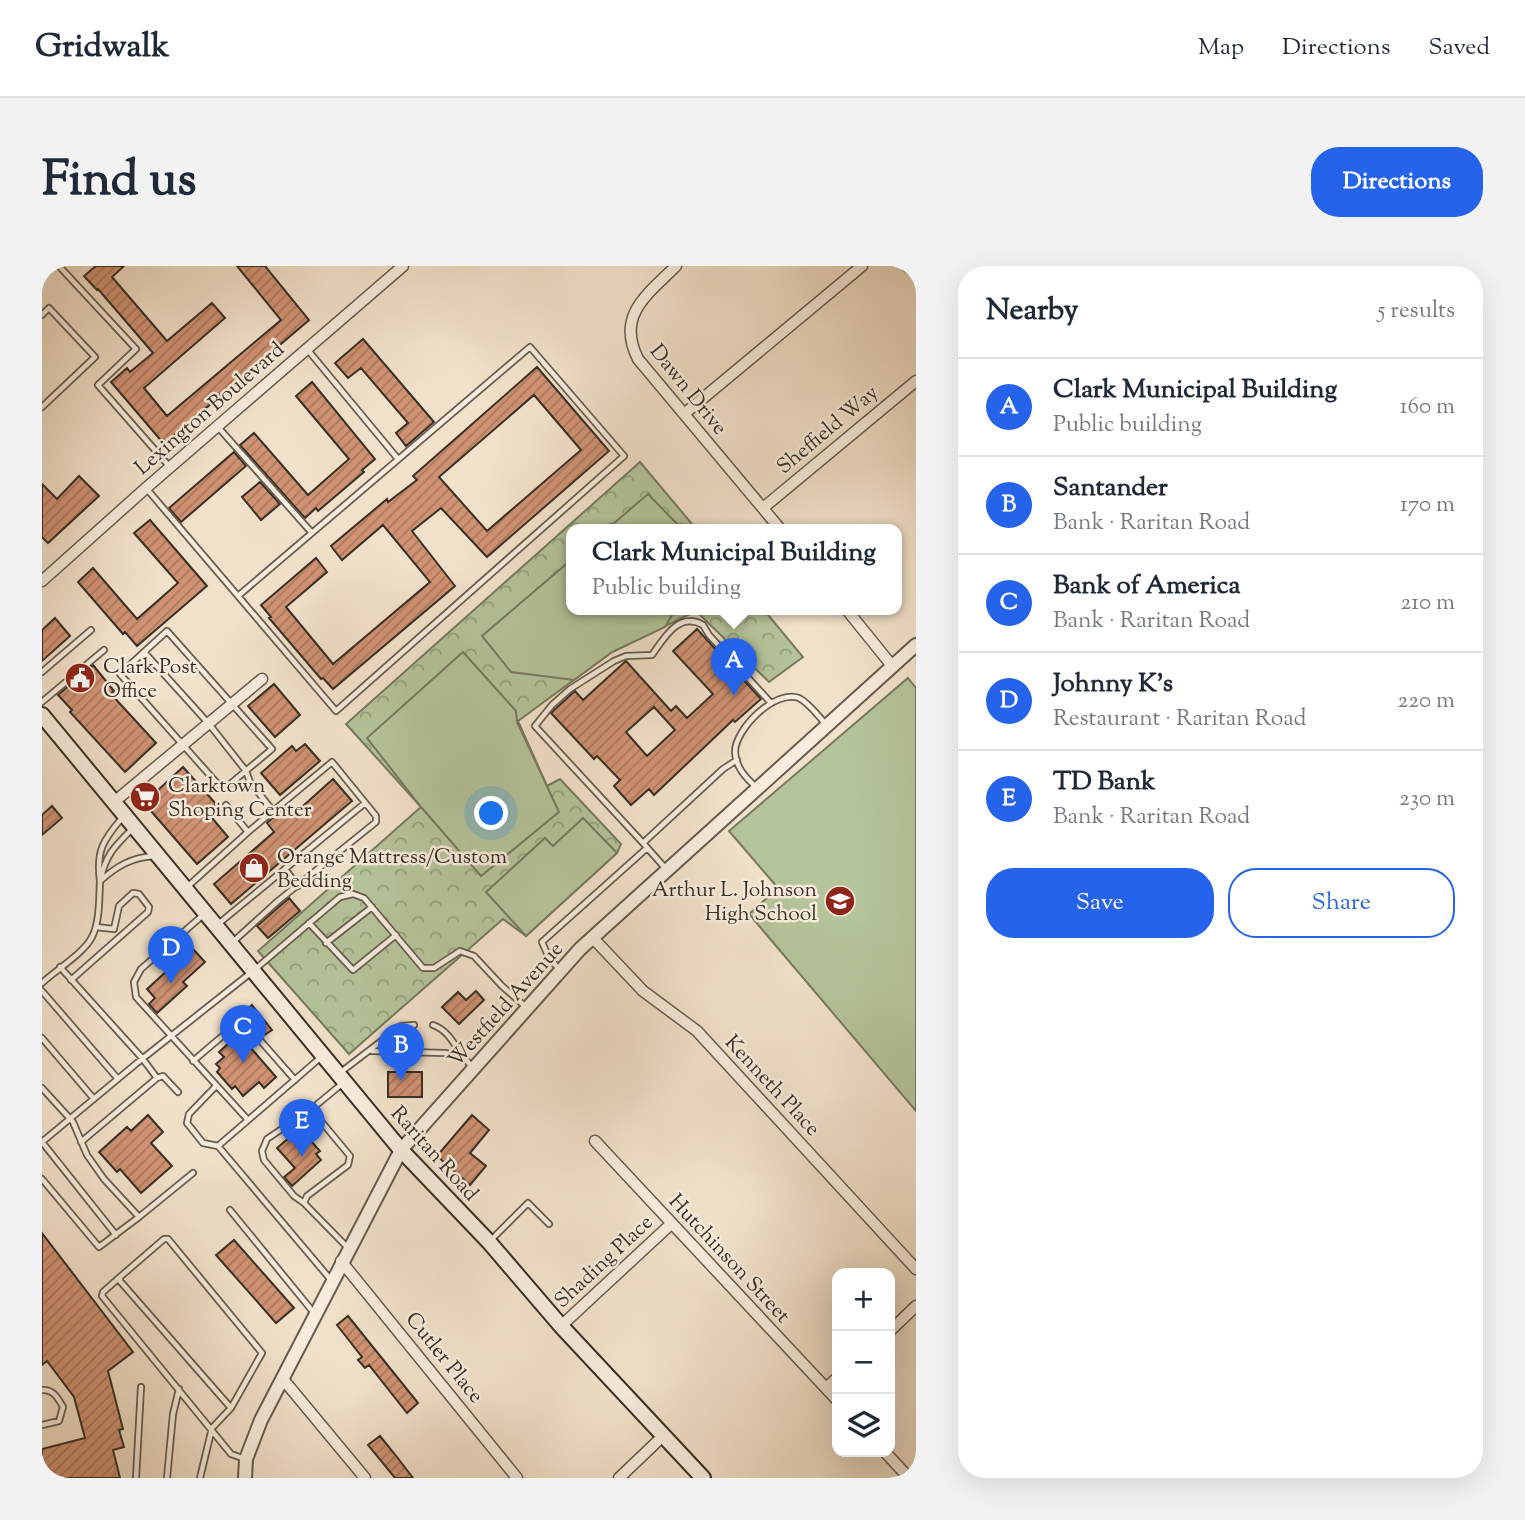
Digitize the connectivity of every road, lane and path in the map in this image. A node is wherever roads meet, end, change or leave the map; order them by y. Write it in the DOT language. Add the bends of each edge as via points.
graph roads {
  1 [pos="46,266"];
  2 [pos="59,266"];
  3 [pos="676,266"];
  4 [pos="862,266"];
  5 [pos="907,266"];
  6 [pos="397,268"];
  7 [pos="42,270"];
  8 [pos="916,272"];
  9 [pos="42,315"];
  10 [pos="307,349"];
  11 [pos="916,381"];
  12 [pos="42,407"];
  13 [pos="684,414"];
  14 [pos="217,426"];
  15 [pos="398,459"];
  16 [pos="170,467"];
  17 [pos="146,488"];
  18 [pos="763,508"];
  19 [pos="776,524"];
  20 [pos="312,533"];
  21 [pos="42,581"];
  22 [pos="238,596"];
  23 [pos="851,615"];
  24 [pos="91,630"];
  25 [pos="916,645"];
  26 [pos="104,650"];
  27 [pos="144,652"];
  28 [pos="893,667"];
  29 [pos="42,672"];
  30 [pos="262,679"];
  31 [pos="42,702"];
  32 [pos="771,703"];
  33 [pos="233,704"];
  34 [pos="42,715"];
  35 [pos="209,724"];
  36 [pos="826,725"];
  37 [pos="182,745"];
  38 [pos="737,760"];
  39 [pos="246,771"];
  40 [pos="757,788"];
  41 [pos="114,802"];
  42 [pos="365,803"];
  43 [pos="226,805"];
  44 [pos="273,811"];
  45 [pos="124,814"];
  46 [pos="134,826"];
  47 [pos="248,832"];
  48 [pos="643,842"];
  49 [pos="647,848"];
  50 [pos="160,857"];
  51 [pos="285,869"];
  52 [pos="667,870"];
  53 [pos="100,881"];
  54 [pos="298,886"];
  55 [pos="185,888"];
  56 [pos="372,907"];
  57 [pos="205,913"];
  58 [pos="309,923"];
  59 [pos="96,926"];
  60 [pos="216,926"];
  61 [pos="114,929"];
  62 [pos="123,934"];
  63 [pos="396,935"];
  64 [pos="592,937"];
  65 [pos="326,943"];
  66 [pos="231,944"];
  67 [pos="60,967"];
  68 [pos="561,970"];
  69 [pos="253,971"];
  70 [pos="71,980"];
  71 [pos="42,984"];
  72 [pos="42,991"];
  73 [pos="527,1008"];
  74 [pos="414,1025"];
  75 [pos="433,1025"];
  76 [pos="170,1037"];
  77 [pos="42,1038"];
  78 [pos="372,1051"];
  79 [pos="322,1056"];
  80 [pos="461,1056"];
  81 [pos="142,1058"];
  82 [pos="193,1061"];
  83 [pos="474,1067"];
  84 [pos="157,1078"];
  85 [pos="341,1078"];
  86 [pos="118,1079"];
  87 [pos="295,1080"];
  88 [pos="216,1086"];
  89 [pos="42,1088"];
  90 [pos="178,1093"];
  91 [pos="94,1099"];
  92 [pos="311,1109"];
  93 [pos="71,1120"];
  94 [pos="248,1120"];
  95 [pos="595,1141"];
  96 [pos="42,1142"];
  97 [pos="81,1142"];
  98 [pos="218,1146"];
  99 [pos="401,1150"];
  100 [pos="193,1173"];
  101 [pos="42,1179"];
  102 [pos="304,1203"];
  103 [pos="230,1210"];
  104 [pos="139,1216"];
  105 [pos="549,1224"];
  106 [pos="671,1224"];
  107 [pos="116,1235"];
  108 [pos="489,1242"];
  109 [pos="348,1248"];
  110 [pos="341,1261"];
  111 [pos="916,1269"];
  112 [pos="120,1277"];
  113 [pos="331,1281"];
  114 [pos="916,1306"];
  115 [pos="314,1314"];
  116 [pos="561,1326"];
  117 [pos="895,1326"];
  118 [pos="282,1378"];
  119 [pos="832,1383"];
  120 [pos="141,1387"];
  121 [pos="826,1388"];
  122 [pos="179,1389"];
  123 [pos="42,1390"];
  124 [pos="832,1395"];
  125 [pos="231,1408"];
  126 [pos="42,1425"];
  127 [pos="212,1428"];
  128 [pos="663,1436"];
  129 [pos="890,1457"];
  130 [pos="246,1459"];
  131 [pos="136,1478"];
  132 [pos="167,1478"];
  133 [pos="200,1478"];
  134 [pos="245,1478"];
  135 [pos="365,1478"];
  136 [pos="517,1478"];
  137 [pos="619,1478"];
  138 [pos="703,1478"];
  139 [pos="909,1478"];
  1 -- 7 [label="street"];
  2 -- 16 [label="lane" via="136,349 98,385"];
  3 -- 13 [label="street, Dawn Drive" via="634,312 629,336 638,359"];
  4 -- 13 [label="street"];
  5 -- 8 [label="street"];
  6 -- 10 [label="street, Lexington Boulevard"];
  9 -- 12 [label="lane" via="49,308 95,357"];
  10 -- 14 [label="street, Lexington Boulevard"];
  10 -- 15 [label="lane"];
  11 -- 18 [label="street, Sheffield Way"];
  13 -- 18 [label="street, Dawn Drive"];
  14 -- 16 [label="street, Lexington Boulevard"];
  14 -- 20 [label="lane"];
  15 -- 20 [label="lane"];
  15 -- 22 [label="lane" via="530,347 624,456 337,712"];
  16 -- 17 [label="street, Lexington Boulevard"];
  17 -- 21 [label="street, Lexington Boulevard"];
  17 -- 22 [label="lane"];
  18 -- 19 [label="street, Dawn Drive"];
  20 -- 22 [label="lane"];
  23 -- 28 [label="street"];
  24 -- 29 [label="lane"];
  25 -- 28 [label="street, Westfield Avenue"];
  26 -- 31 [label="lane"];
  27 -- 33 [label="lane" via="167,631"];
  27 -- 35 [label="lane"];
  27 -- 37 [label="lane" via="120,674"];
  28 -- 36 [label="street, Westfield Avenue"];
  30 -- 33 [label="street"];
  32 -- 36 [label="lane" via="787,696 801,699"];
  32 -- 38 [label="lane" via="741,732"];
  32 -- 48 [label="lane" via="703,625 690,620 677,624 652,655 614,661 552,705 535,726"];
  33 -- 35 [label="street"];
  33 -- 39 [label="lane" via="272,749"];
  34 -- 41 [label="main road, Raritan Road"];
  35 -- 37 [label="street"];
  35 -- 39 [label="lane"];
  36 -- 40 [label="street, Westfield Avenue"];
  37 -- 39 [label="lane" via="223,790"];
  37 -- 41 [label="street"];
  38 -- 40 [label="lane" via="744,776"];
  38 -- 48 [label="lane"];
  39 -- 44 [label="lane"];
  40 -- 52 [label="street, Westfield Avenue"];
  41 -- 45 [label="main road, Raritan Road"];
  42 -- 44 [label="lane" via="331,762"];
  42 -- 51 [label="lane"];
  42 -- 54 [label="lane" via="376,822"];
  43 -- 47 [label="lane"];
  44 -- 47 [label="lane"];
  45 -- 46 [label="main road, Raritan Road"];
  45 -- 53 [label="lane" via="101,846"];
  46 -- 50 [label="main road, Raritan Road"];
  46 -- 53 [label="lane" via="110,851"];
  47 -- 55 [label="lane"];
  48 -- 49 [label="lane"];
  49 -- 52 [label="lane"];
  49 -- 68 [label="lane" via="542,942"];
  50 -- 53 [label="lane" via="131,859"];
  50 -- 55 [label="main road, Raritan Road"];
  51 -- 54 [label="lane"];
  51 -- 60 [label="lane"];
  52 -- 64 [label="street, Westfield Avenue"];
  53 -- 59 [label="lane"];
  54 -- 66 [label="lane"];
  55 -- 57 [label="main road, Raritan Road"];
  56 -- 58 [label="lane" via="354,894 340,897"];
  56 -- 63 [label="lane"];
  56 -- 65 [label="lane"];
  57 -- 60 [label="main road, Raritan Road"];
  57 -- 76 [label="lane" via="141,969 134,982 136,997"];
  58 -- 65 [label="lane"];
  58 -- 69 [label="lane"];
  59 -- 61 [label="lane"];
  59 -- 67 [label="lane" via="88,944"];
  60 -- 66 [label="main road, Raritan Road"];
  61 -- 62 [label="lane"];
  61 -- 62 [label="lane" via="118,906 136,892 149,910"];
  62 -- 70 [label="lane"];
  63 -- 65 [label="lane" via="353,970"];
  63 -- 73 [label="lane" via="423,968 434,968 460,951 474,956"];
  64 -- 68 [label="street, Westfield Avenue"];
  64 -- 111 [label="street, Kenneth Place" via="643,992 696,1031"];
  66 -- 69 [label="main road, Raritan Road"];
  67 -- 70 [label="lane"];
  67 -- 71 [label="lane"];
  68 -- 73 [label="street, Westfield Avenue"];
  69 -- 76 [label="lane"];
  69 -- 79 [label="main road, Raritan Road"];
  70 -- 81 [label="lane"];
  72 -- 86 [label="lane"];
  73 -- 83 [label="street, Westfield Avenue"];
  74 -- 78 [label="lane" via="401,1026"];
  75 -- 80 [label="lane" via="446,1031"];
  76 -- 81 [label="lane"];
  76 -- 82 [label="lane"];
  77 -- 91 [label="lane"];
  78 -- 80 [label="lane"];
  78 -- 85 [label="lane"];
  79 -- 85 [label="main road, Raritan Road"];
  79 -- 87 [label="lane"];
  80 -- 83 [label="lane"];
  81 -- 84 [label="lane"];
  81 -- 86 [label="lane"];
  82 -- 87 [label="lane" via="239,1023 245,1023"];
  82 -- 88 [label="lane"];
  83 -- 99 [label="street, Westfield Avenue"];
  84 -- 90 [label="lane" via="163,1076"];
  84 -- 97 [label="lane"];
  85 -- 92 [label="lane"];
  85 -- 99 [label="main road, Raritan Road"];
  86 -- 91 [label="lane"];
  87 -- 94 [label="lane"];
  88 -- 94 [label="lane"];
  88 -- 98 [label="lane" via="188,1114 187,1123 203,1143"];
  89 -- 93 [label="lane"];
  91 -- 93 [label="lane"];
  92 -- 102 [label="lane" via="350,1156 348,1165"];
  92 -- 102 [label="lane" via="267,1139 262,1151 264,1160"];
  93 -- 96 [label="lane"];
  93 -- 97 [label="lane"];
  94 -- 98 [label="lane"];
  95 -- 106 [label="street, Hutchinson Street"];
  96 -- 107 [label="lane"];
  97 -- 104 [label="lane" via="104,1179"];
  98 -- 113 [label="lane"];
  99 -- 108 [label="main road, Raritan Road"];
  99 -- 109 [label="street, Westfield Avenue"];
  100 -- 104 [label="lane"];
  101 -- 107 [label="lane" via="99,1247"];
  102 -- 109 [label="lane"];
  103 -- 115 [label="lane"];
  104 -- 107 [label="lane"];
  105 -- 108 [label="lane" via="528,1203"];
  106 -- 116 [label="street, Shading Place"];
  106 -- 121 [label="street, Hutchinson Street"];
  108 -- 116 [label="main road, Raritan Road"];
  109 -- 110 [label="street, Westfield Avenue"];
  110 -- 113 [label="street, Westfield Avenue"];
  110 -- 136 [label="street, Cutler Place"];
  112 -- 122 [label="lane" via="102,1296"];
  112 -- 125 [label="lane"];
  112 -- 125 [label="lane" via="168,1239 262,1353"];
  113 -- 115 [label="street, Westfield Avenue"];
  114 -- 117 [label="street"];
  115 -- 118 [label="street, Westfield Avenue"];
  116 -- 128 [label="main road, Raritan Road"];
  118 -- 130 [label="street, Westfield Avenue"];
  118 -- 135 [label="street"];
  119 -- 121 [label="street"];
  120 -- 131 [label="lane"];
  121 -- 124 [label="street, Hutchinson Street"];
  122 -- 127 [label="lane"];
  122 -- 132 [label="lane"];
  123 -- 126 [label="lane" via="56,1395 63,1407 59,1421"];
  125 -- 127 [label="lane"];
  127 -- 130 [label="lane" via="231,1454"];
  127 -- 133 [label="lane"];
  128 -- 137 [label="street"];
  128 -- 138 [label="main road, Raritan Road"];
  129 -- 139 [label="street"];
  130 -- 134 [label="street, Westfield Avenue"];
}
